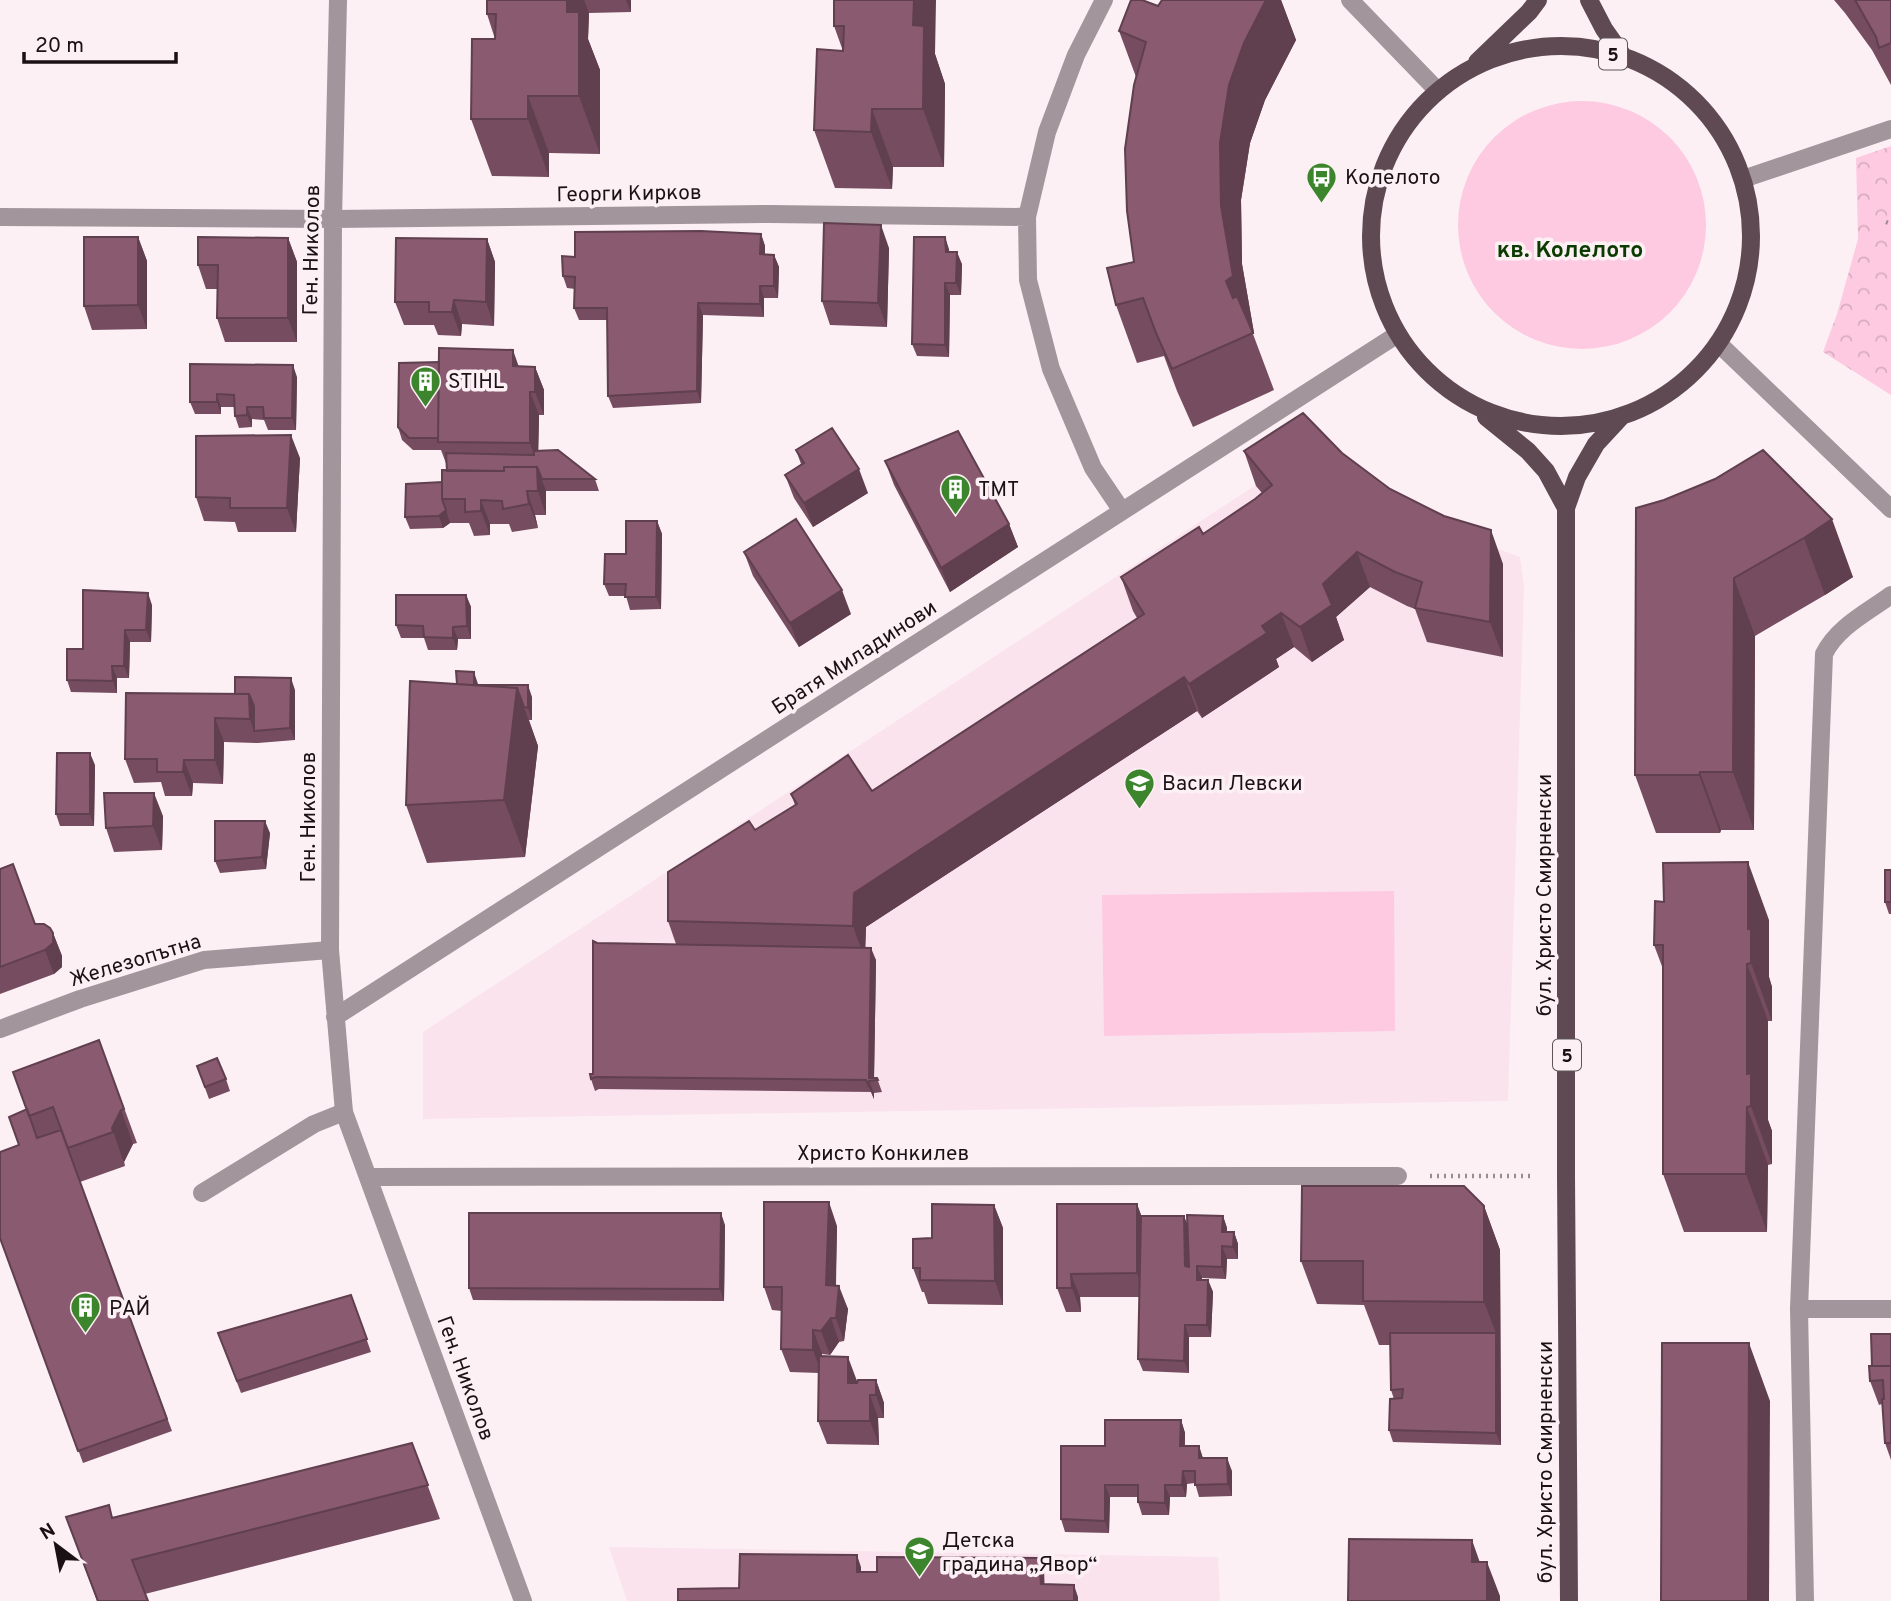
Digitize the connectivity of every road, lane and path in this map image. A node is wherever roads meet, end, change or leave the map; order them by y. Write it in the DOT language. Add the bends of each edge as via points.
graph roads {
  1 [pos="338,0"];
  2 [pos="1104,0"];
  3 [pos="1350,0"];
  4 [pos="1538,0"];
  5 [pos="1589,0"];
  6 [pos="1623,56"];
  7 [pos="1468,71"];
  8 [pos="1438,92"];
  9 [pos="1891,129"];
  10 [pos="1743,179"];
  11 [pos="0,217"];
  12 [pos="1027,217"];
  13 [pos="333,219"];
  14 [pos="1398,334"];
  15 [pos="1718,343"];
  16 [pos="1457,396"];
  17 [pos="1622,416"];
  18 [pos="1566,508"];
  19 [pos="1891,509"];
  20 [pos="1122,511"];
  21 [pos="1891,595"];
  22 [pos="330,950"];
  23 [pos="335,1017"];
  24 [pos="0,1029"];
  25 [pos="344,1112"];
  26 [pos="1398,1176"];
  27 [pos="368,1177"];
  28 [pos="1566,1177"];
  29 [pos="202,1193"];
  30 [pos="1891,1309"];
  31 [pos="1799,1310"];
  32 [pos="523,1601"];
  33 [pos="1569,1601"];
  34 [pos="1805,1601"];
  1 -- 13 [label="street, Ген. Николов"];
  2 -- 12 [label="street" via="1076,55 1047,132"];
  3 -- 8 [label="street"];
  4 -- 7 [label="main road, 5"];
  5 -- 6 [label="main road, 5"];
  6 -- 7 [label="main road, 5" via="1560,46 1498,57"];
  6 -- 10 [label="main road, 5" via="1650,67 1698,103 1732,151"];
  7 -- 8 [label="main road, 5"];
  8 -- 14 [label="main road, 5" via="1399,137 1376,191 1371,220 1374,270"];
  9 -- 10 [label="street"];
  10 -- 15 [label="main road, 5" via="1752,235 1749,263 1733,318"];
  11 -- 13 [label="street, Георги Кирков"];
  12 -- 13 [label="street, Георги Кирков" via="770,214"];
  12 -- 20 [label="street" via="1028,280 1051,369 1093,468"];
  13 -- 22 [label="street, Ген. Николов"];
  14 -- 16 [label="main road, 5" via="1424,368"];
  14 -- 20 [label="street, Братя Миладинови"];
  15 -- 17 [label="main road, 5" via="1676,387"];
  15 -- 19 [label="street"];
  16 -- 17 [label="main road, 5" via="1509,419 1537,425 1595,423"];
  16 -- 18 [label="main road, 5" via="1528,452 1546,471"];
  17 -- 18 [label="main road, бул. Христо Смирненски / 5" via="1595,444"];
  18 -- 28 [label="main road, бул. Христо Смирненски / 5"];
  20 -- 23 [label="street, Братя Миладинови"];
  21 -- 31 [label="street" via="1838,633 1824,654"];
  22 -- 23 [label="street, Ген. Николов"];
  22 -- 24 [label="street, Железопътна" via="204,960"];
  23 -- 25 [label="street, Ген. Николов"];
  25 -- 27 [label="street, Ген. Николов"];
  25 -- 29 [label="street" via="314,1124"];
  26 -- 27 [label="street, Христо Конкилев"];
  26 -- 28 [label="path"];
  27 -- 32 [label="street, Ген. Николов"];
  28 -- 33 [label="main road, бул. Христо Смирненски / 5"];
  30 -- 31 [label="street"];
  31 -- 34 [label="street"];
}
